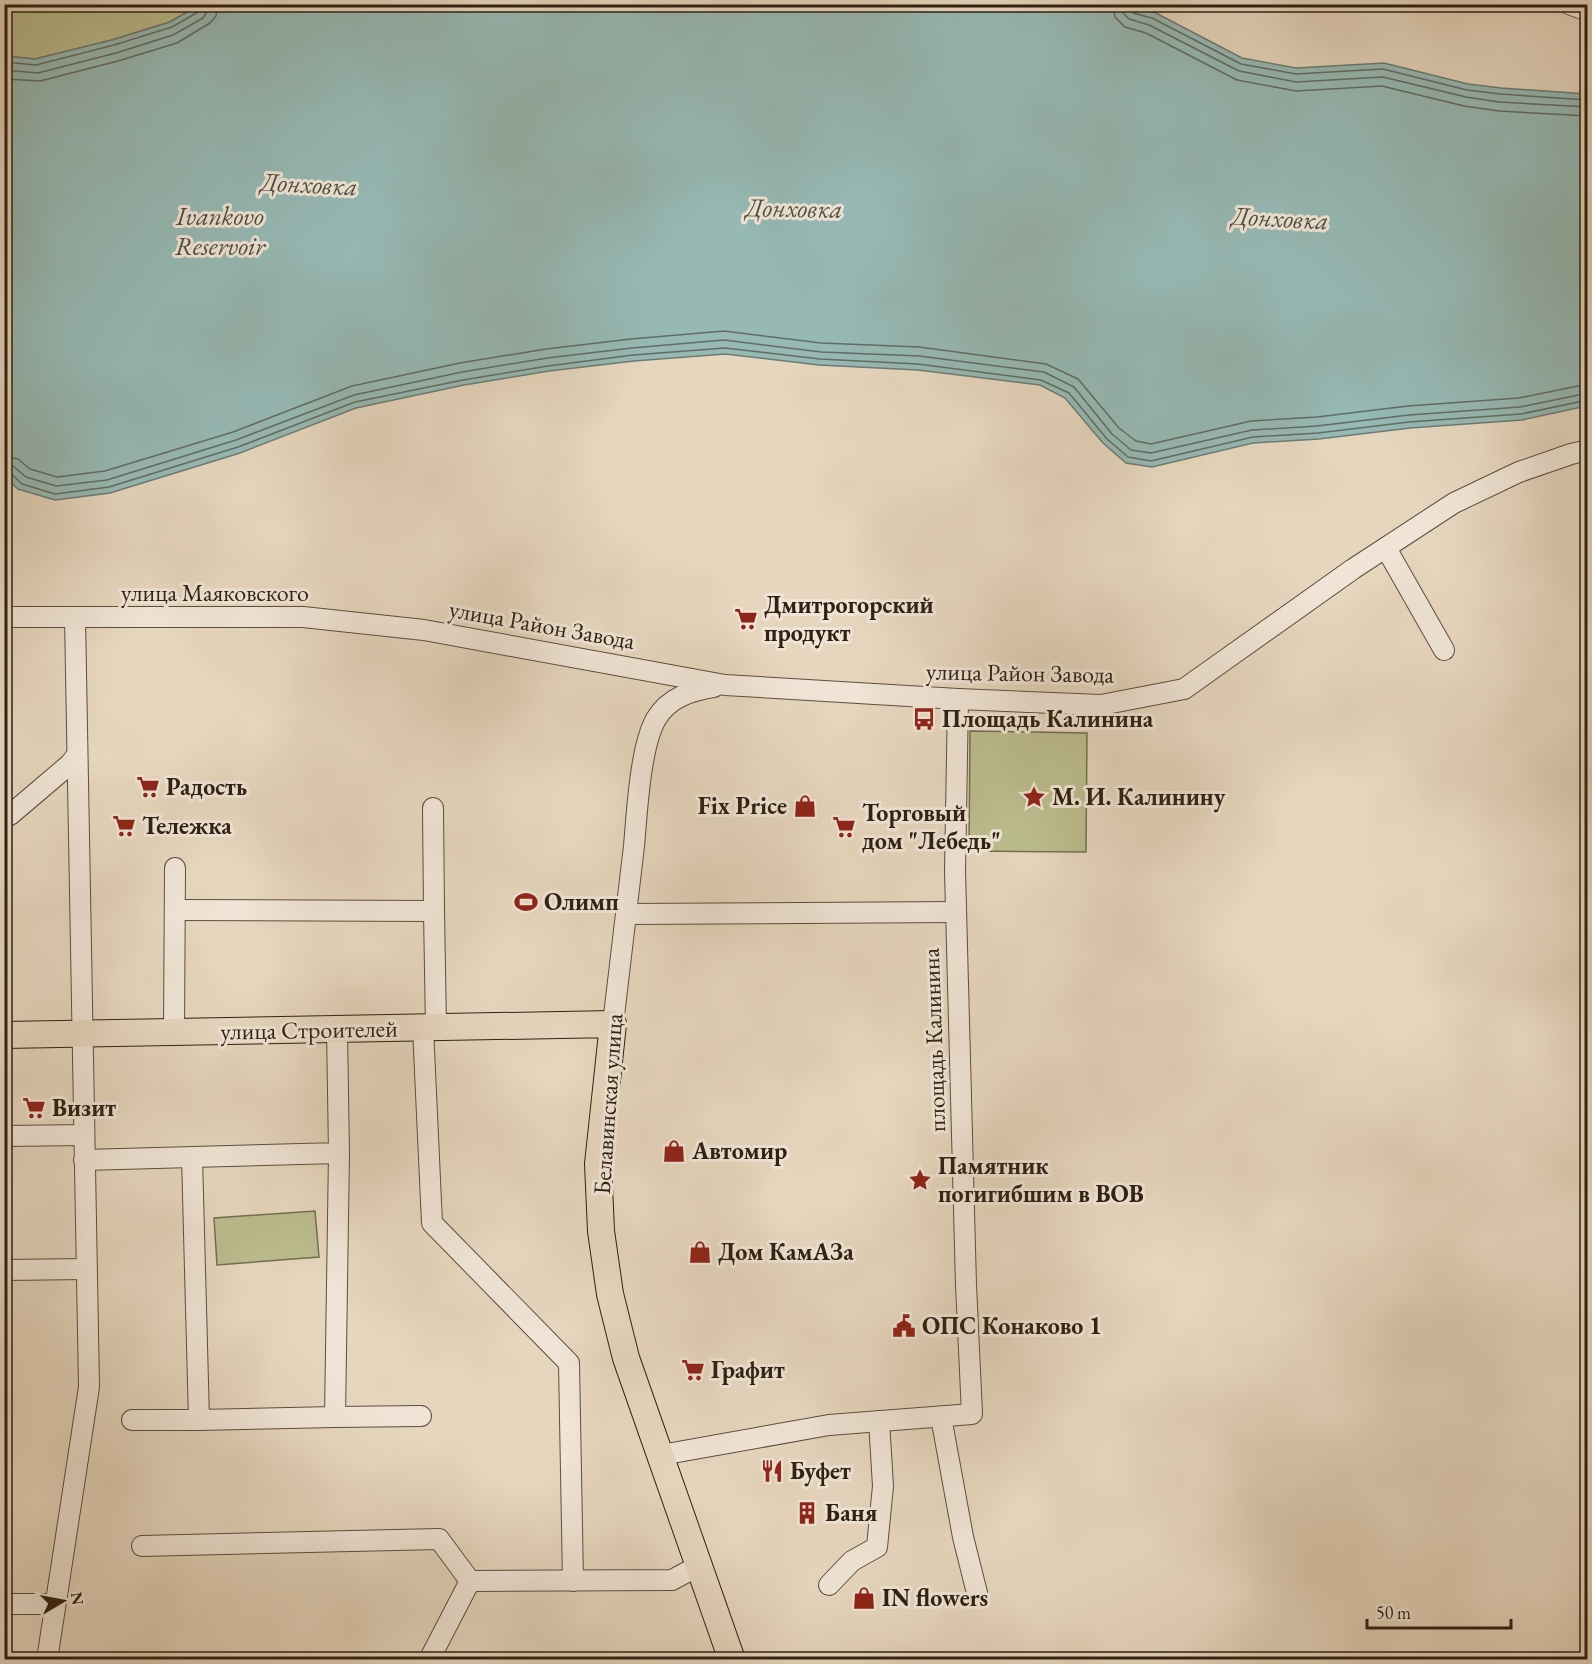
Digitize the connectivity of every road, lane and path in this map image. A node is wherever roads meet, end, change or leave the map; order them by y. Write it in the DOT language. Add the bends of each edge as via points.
graph roads {
  1 [pos="1569,4"];
  2 [pos="1587,11"];
  3 [pos="1587,450"];
  4 [pos="1386,548"];
  5 [pos="4,617"];
  6 [pos="75,617"];
  7 [pos="424,630"];
  8 [pos="1444,650"];
  9 [pos="725,685"];
  10 [pos="958,699"];
  11 [pos="77,754"];
  12 [pos="433,808"];
  13 [pos="4,815"];
  14 [pos="175,868"];
  15 [pos="175,910"];
  16 [pos="434,911"];
  17 [pos="956,912"];
  18 [pos="627,914"];
  19 [pos="613,1024"];
  20 [pos="430,1028"];
  21 [pos="338,1030"];
  22 [pos="174,1032"];
  23 [pos="82,1034"];
  24 [pos="4,1035"];
  25 [pos="84,1135"];
  26 [pos="4,1136"];
  27 [pos="339,1153"];
  28 [pos="192,1157"];
  29 [pos="84,1161"];
  30 [pos="86,1269"];
  31 [pos="4,1270"];
  32 [pos="421,1416"];
  33 [pos="336,1417"];
  34 [pos="941,1417"];
  35 [pos="132,1420"];
  36 [pos="199,1420"];
  37 [pos="879,1422"];
  38 [pos="661,1455"];
  39 [pos="142,1546"];
  40 [pos="700,1565"];
  41 [pos="470,1581"];
  42 [pos="573,1581"];
  43 [pos="829,1585"];
  44 [pos="977,1593"];
  45 [pos="4,1604"];
  46 [pos="54,1604"];
  47 [pos="47,1659"];
  48 [pos="429,1659"];
  49 [pos="732,1659"];
  1 -- 2 [label="street"];
  3 -- 4 [label="street, улица Район Завода" via="1497,482 1454,503"];
  4 -- 8 [label="street"];
  4 -- 10 [label="street, улица Район Завода" via="1184,689 1101,705"];
  5 -- 6 [label="street, улица Маяковского"];
  6 -- 7 [label="street, улица Маяковского" via="303,617"];
  6 -- 11 [label="street"];
  7 -- 9 [label="street, улица Район Завода"];
  9 -- 10 [label="street, улица Район Завода"];
  9 -- 18 [label="street, Белавинская улица" via="698,689 674,700 650,732"];
  10 -- 17 [label="street, площадь Калинина"];
  11 -- 13 [label="street" via="10,815"];
  11 -- 23 [label="street"];
  12 -- 16 [label="street"];
  14 -- 15 [label="street"];
  15 -- 16 [label="street"];
  15 -- 22 [label="street"];
  16 -- 20 [label="street"];
  17 -- 18 [label="street"];
  17 -- 34 [label="street, площадь Калинина" via="972,1414"];
  18 -- 19 [label="street, Белавинская улица"];
  19 -- 20 [label="main road, улица Строителей"];
  19 -- 38 [label="main road, Белавинская улица" via="598,1164 601,1231 610,1294 626,1358"];
  20 -- 21 [label="main road, улица Строителей"];
  20 -- 42 [label="street" via="432,1223 569,1363"];
  21 -- 22 [label="main road, улица Строителей"];
  21 -- 27 [label="street"];
  22 -- 23 [label="main road, улица Строителей"];
  23 -- 24 [label="main road, улица Строителей"];
  23 -- 25 [label="street"];
  25 -- 26 [label="street"];
  25 -- 29 [label="street"];
  27 -- 28 [label="street"];
  27 -- 33 [label="street"];
  28 -- 29 [label="street"];
  28 -- 36 [label="street"];
  29 -- 30 [label="street"];
  30 -- 31 [label="street"];
  30 -- 46 [label="street" via="89,1387"];
  32 -- 33 [label="street"];
  33 -- 36 [label="street"];
  34 -- 37 [label="street"];
  34 -- 44 [label="street"];
  35 -- 36 [label="street"];
  37 -- 38 [label="street" via="829,1425"];
  37 -- 43 [label="street" via="883,1486 877,1547 852,1561"];
  38 -- 40 [label="main road, Белавинская улица"];
  39 -- 41 [label="street" via="439,1539"];
  40 -- 42 [label="street" via="672,1580"];
  40 -- 49 [label="main road, Белавинская улица"];
  41 -- 42 [label="street"];
  41 -- 48 [label="street"];
  45 -- 46 [label="street"];
  46 -- 47 [label="street"];
}
